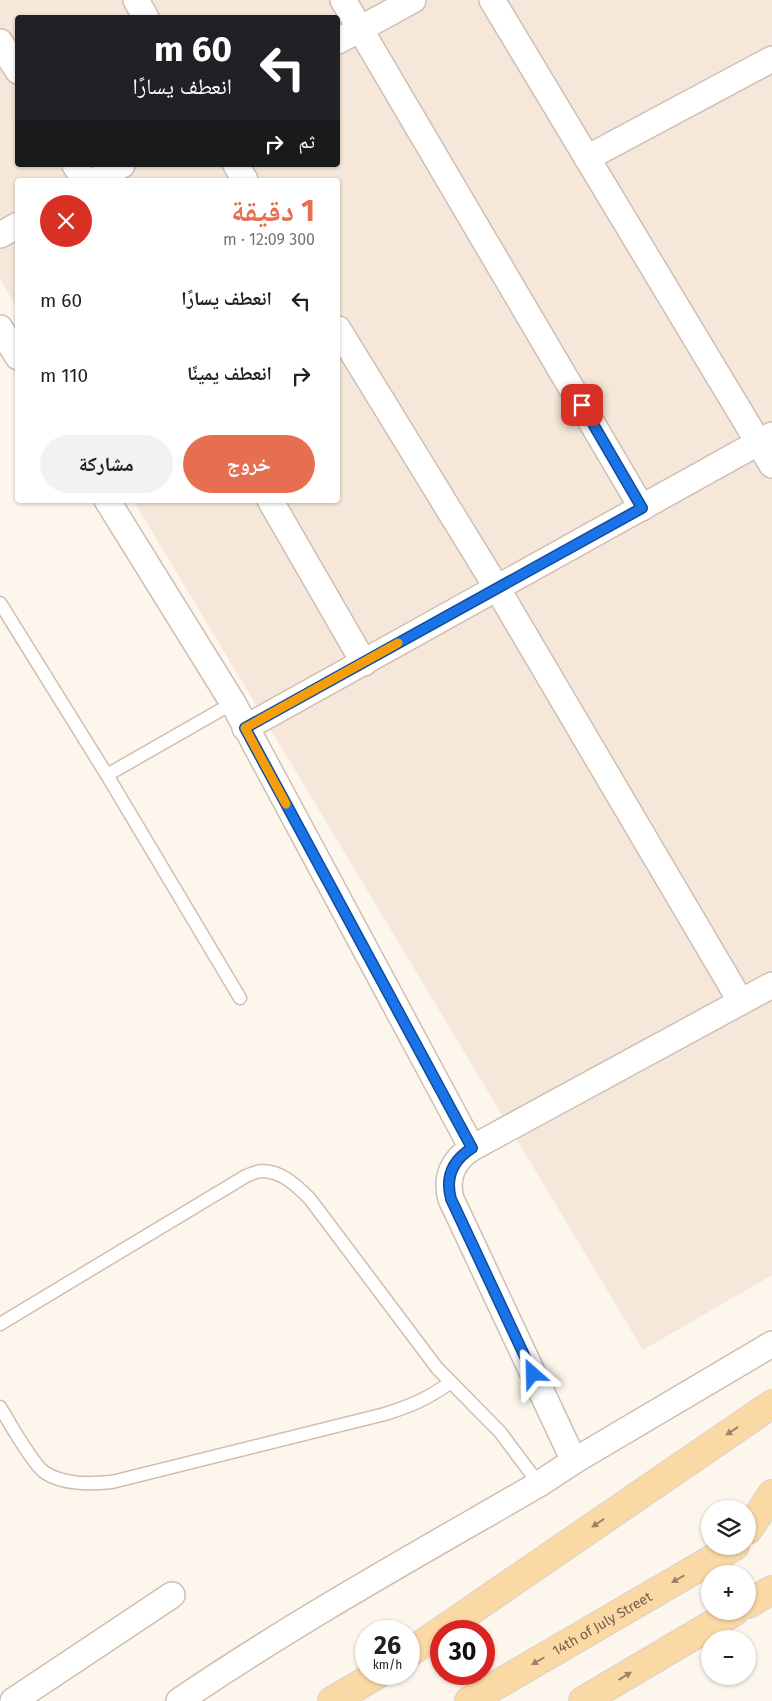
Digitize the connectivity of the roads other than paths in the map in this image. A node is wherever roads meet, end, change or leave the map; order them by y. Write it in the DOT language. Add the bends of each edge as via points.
graph roads {
  1 [pos="136,0"];
  2 [pos="343,0"];
  3 [pos="413,0"];
  4 [pos="492,0"];
  5 [pos="144,15"];
  6 [pos="360,28"];
  7 [pos="340,40"];
  8 [pos="0,42"];
  9 [pos="772,59"];
  10 [pos="15,66"];
  11 [pos="588,158"];
  12 [pos="76,167"];
  13 [pos="119,167"];
  14 [pos="237,167"];
  15 [pos="83,178"];
  16 [pos="99,178"];
  17 [pos="244,178"];
  18 [pos="15,227"];
  19 [pos="0,236"];
  20 [pos="0,328"];
  21 [pos="340,333"];
  22 [pos="15,352"];
  23 [pos="765,439"];
  24 [pos="772,465"];
  25 [pos="109,503"];
  26 [pos="272,503"];
  27 [pos="642,508"];
  28 [pos="497,588"];
  29 [pos="0,603"];
  30 [pos="364,663"];
  31 [pos="233,703"];
  32 [pos="245,728"];
  33 [pos="107,775"];
  34 [pos="772,984"];
  35 [pos="240,998"];
  36 [pos="741,1002"];
  37 [pos="472,1148"];
  38 [pos="0,1324"];
  39 [pos="772,1344"];
  40 [pos="451,1382"];
  41 [pos="772,1404"];
  42 [pos="0,1407"];
  43 [pos="574,1461"];
  44 [pos="539,1484"];
  45 [pos="772,1494"];
  46 [pos="756,1518"];
  47 [pos="772,1524"];
  48 [pos="756,1534"];
  49 [pos="720,1555"];
  50 [pos="772,1590"];
  51 [pos="172,1595"];
  52 [pos="756,1599"];
  53 [pos="720,1620"];
  54 [pos="420,1645"];
  55 [pos="359,1685"];
  56 [pos="13,1701"];
  57 [pos="179,1701"];
  58 [pos="332,1701"];
  59 [pos="469,1701"];
  60 [pos="583,1701"];
  1 -- 5 [label="street"];
  2 -- 6 [label="street"];
  3 -- 6 [label="street"];
  4 -- 11 [label="street"];
  6 -- 7 [label="street"];
  6 -- 27 [label="street"];
  8 -- 10 [label="street"];
  9 -- 11 [label="street"];
  11 -- 23 [label="street"];
  12 -- 15 [label="street"];
  13 -- 16 [label="street"];
  14 -- 17 [label="street"];
  18 -- 19 [label="street"];
  20 -- 22 [label="street"];
  21 -- 28 [label="street"];
  23 -- 24 [label="street"];
  23 -- 27 [label="street"];
  25 -- 31 [label="street"];
  26 -- 30 [label="street"];
  27 -- 28 [label="street"];
  28 -- 30 [label="street"];
  28 -- 36 [label="street"];
  29 -- 33 [label="lane"];
  30 -- 32 [label="street"];
  31 -- 32 [label="street"];
  31 -- 33 [label="lane"];
  32 -- 37 [label="street"];
  33 -- 35 [label="lane"];
  34 -- 36 [label="street"];
  36 -- 37 [label="street"];
  37 -- 43 [label="street" via="451,1170 448,1190"];
  38 -- 40 [label="lane" via="246,1176 261,1171 279,1174 310,1199 437,1368"];
  39 -- 43 [label="street"];
  40 -- 42 [label="lane" via="432,1396 385,1414 112,1482 58,1479 43,1471"];
  40 -- 44 [label="lane" via="500,1432"];
  41 -- 54 [label="main road, one-way"];
  43 -- 44 [label="street"];
  44 -- 57 [label="street" via="300,1624"];
  45 -- 46 [label="main road"];
  47 -- 48 [label="main road"];
  49 -- 59 [label="main road, 14th of July Street, one-way"];
  50 -- 52 [label="main road"];
  51 -- 56 [label="street"];
  60 -- 53 [label="main road, one-way"];
  55 -- 58 [label="main road"];
}
